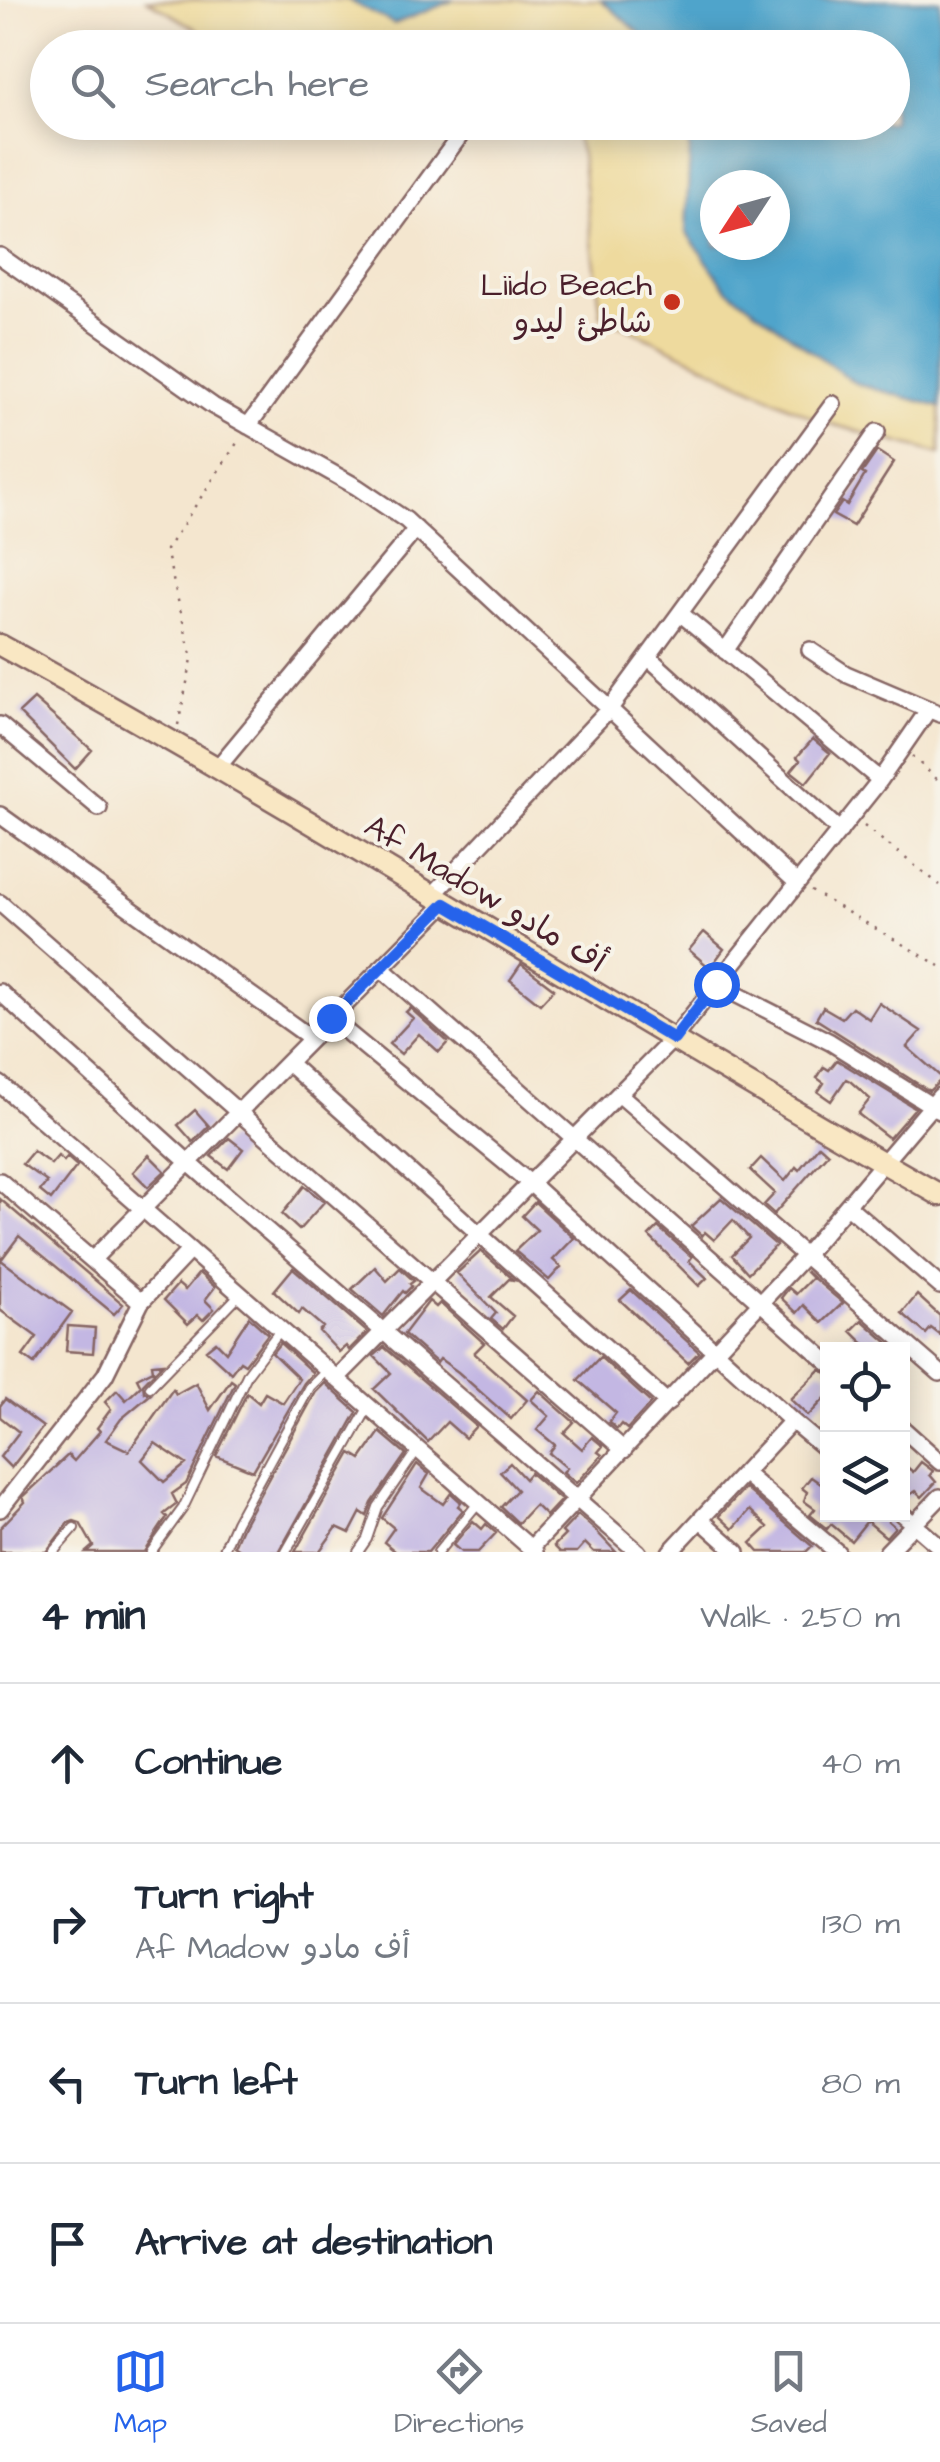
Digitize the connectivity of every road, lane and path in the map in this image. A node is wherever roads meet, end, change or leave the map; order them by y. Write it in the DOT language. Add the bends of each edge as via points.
graph roads {
  1 [pos="457,140"];
  2 [pos="0,256"];
  3 [pos="833,404"];
  4 [pos="248,426"];
  5 [pos="877,432"];
  6 [pos="416,529"];
  7 [pos="680,613"];
  8 [pos="0,645"];
  9 [pos="725,650"];
  10 [pos="810,650"];
  11 [pos="648,657"];
  12 [pos="611,707"];
  13 [pos="934,711"];
  14 [pos="0,725"];
  15 [pos="170,738"];
  16 [pos="903,747"];
  17 [pos="218,767"];
  18 [pos="880,780"];
  19 [pos="940,782"];
  20 [pos="99,808"];
  21 [pos="0,815"];
  22 [pos="851,816"];
  23 [pos="840,831"];
  24 [pos="796,882"];
  25 [pos="940,884"];
  26 [pos="439,900"];
  27 [pos="0,903"];
  28 [pos="940,966"];
  29 [pos="381,968"];
  30 [pos="716,984"];
  31 [pos="0,992"];
  32 [pos="331,1018"];
  33 [pos="311,1038"];
  34 [pos="674,1039"];
  35 [pos="288,1062"];
  36 [pos="0,1084"];
  37 [pos="619,1094"];
  38 [pos="937,1104"];
  39 [pos="238,1112"];
  40 [pos="576,1138"];
  41 [pos="189,1162"];
  42 [pos="884,1163"];
  43 [pos="0,1181"];
  44 [pos="530,1183"];
  45 [pos="940,1195"];
  46 [pos="848,1206"];
  47 [pos="143,1209"];
  48 [pos="479,1233"];
  49 [pos="190,1250"];
  50 [pos="805,1256"];
  51 [pos="92,1260"];
  52 [pos="431,1282"];
  53 [pos="940,1286"];
  54 [pos="240,1294"];
  55 [pos="141,1302"];
  56 [pos="761,1303"];
  57 [pos="281,1330"];
  58 [pos="384,1330"];
  59 [pos="716,1352"];
  60 [pos="820,1355"];
  61 [pos="940,1373"];
  62 [pos="332,1374"];
  63 [pos="150,1387"];
  64 [pos="668,1403"];
  65 [pos="369,1406"];
  66 [pos="792,1421"];
  67 [pos="906,1432"];
  68 [pos="820,1444"];
  69 [pos="418,1449"];
  70 [pos="624,1450"];
  71 [pos="940,1462"];
  72 [pos="744,1474"];
  73 [pos="940,1497"];
  74 [pos="578,1499"];
  75 [pos="479,1502"];
  76 [pos="0,1509"];
  77 [pos="910,1518"];
  78 [pos="701,1520"];
  79 [pos="910,1521"];
  80 [pos="906,1522"];
  81 [pos="74,1528"];
  82 [pos="525,1548"];
  83 [pos="940,1548"];
  84 [pos="53,1552"];
  85 [pos="151,1552"];
  86 [pos="223,1552"];
  87 [pos="286,1552"];
  88 [pos="358,1552"];
  89 [pos="438,1552"];
  90 [pos="638,1552"];
  91 [pos="670,1552"];
  92 [pos="738,1552"];
  93 [pos="838,1552"];
  94 [pos="887,1552"];
  1 -- 4 [label="street"];
  2 -- 4 [label="street"];
  3 -- 7 [label="street"];
  4 -- 6 [label="street"];
  4 -- 15 [label="path" via="166,550 192,659 182,718"];
  5 -- 9 [label="street"];
  6 -- 12 [label="street"];
  6 -- 17 [label="street"];
  7 -- 9 [label="street"];
  7 -- 11 [label="street"];
  8 -- 15 [label="street, Af Madow أف مادو"];
  9 -- 18 [label="street"];
  10 -- 13 [label="street" via="846,674"];
  11 -- 12 [label="street"];
  11 -- 23 [label="street"];
  12 -- 24 [label="street"];
  12 -- 26 [label="street"];
  13 -- 16 [label="street"];
  14 -- 20 [label="street"];
  15 -- 17 [label="street, Af Madow أف مادو"];
  16 -- 18 [label="street"];
  16 -- 19 [label="path"];
  17 -- 26 [label="street, Af Madow أف مادو"];
  18 -- 22 [label="street"];
  21 -- 33 [label="street"];
  22 -- 23 [label="street"];
  22 -- 25 [label="path"];
  23 -- 24 [label="street"];
  24 -- 28 [label="path"];
  24 -- 30 [label="street"];
  26 -- 29 [label="street"];
  26 -- 34 [label="street, Af Madow أف مادو"];
  27 -- 39 [label="street"];
  29 -- 32 [label="street"];
  29 -- 40 [label="street"];
  30 -- 34 [label="street"];
  30 -- 38 [label="street"];
  31 -- 41 [label="street"];
  32 -- 33 [label="street"];
  32 -- 44 [label="street"];
  33 -- 35 [label="street"];
  34 -- 37 [label="street"];
  34 -- 42 [label="street, Af Madow أف مادو"];
  35 -- 39 [label="street"];
  35 -- 48 [label="street"];
  36 -- 47 [label="street"];
  37 -- 40 [label="street"];
  37 -- 50 [label="street"];
  38 -- 42 [label="street"];
  39 -- 41 [label="street"];
  39 -- 52 [label="street"];
  40 -- 44 [label="street"];
  40 -- 56 [label="street"];
  41 -- 47 [label="street"];
  41 -- 58 [label="street"];
  42 -- 45 [label="street, Af Madow أف مادو"];
  42 -- 46 [label="street"];
  43 -- 51 [label="street"];
  44 -- 48 [label="street"];
  44 -- 59 [label="street"];
  46 -- 50 [label="street"];
  46 -- 53 [label="street"];
  47 -- 49 [label="street"];
  47 -- 51 [label="street"];
  48 -- 52 [label="street"];
  48 -- 64 [label="street"];
  49 -- 54 [label="street"];
  49 -- 55 [label="street"];
  50 -- 56 [label="street"];
  50 -- 61 [label="street"];
  51 -- 55 [label="street"];
  52 -- 58 [label="street"];
  52 -- 70 [label="street"];
  54 -- 57 [label="street"];
  54 -- 63 [label="lane"];
  55 -- 76 [label="street" via="105,1375"];
  56 -- 59 [label="street"];
  56 -- 60 [label="street"];
  57 -- 62 [label="street"];
  57 -- 85 [label="lane" via="248,1373 183,1508"];
  58 -- 62 [label="street"];
  58 -- 74 [label="street"];
  59 -- 64 [label="street"];
  59 -- 66 [label="street"];
  62 -- 65 [label="street"];
  62 -- 86 [label="lane" via="310,1387"];
  64 -- 70 [label="street"];
  65 -- 69 [label="street"];
  65 -- 87 [label="lane"];
  66 -- 68 [label="street"];
  66 -- 72 [label="street"];
  67 -- 71 [label="street"];
  69 -- 75 [label="street"];
  69 -- 88 [label="lane" via="378,1507"];
  70 -- 74 [label="street"];
  72 -- 78 [label="street"];
  72 -- 93 [label="street"];
  73 -- 77 [label="street"];
  74 -- 82 [label="street"];
  74 -- 90 [label="street"];
  75 -- 82 [label="street"];
  75 -- 89 [label="lane"];
  78 -- 91 [label="street"];
  78 -- 92 [label="street"];
  79 -- 83 [label="street"];
  80 -- 94 [label="street"];
  81 -- 84 [label="lane"];
}
